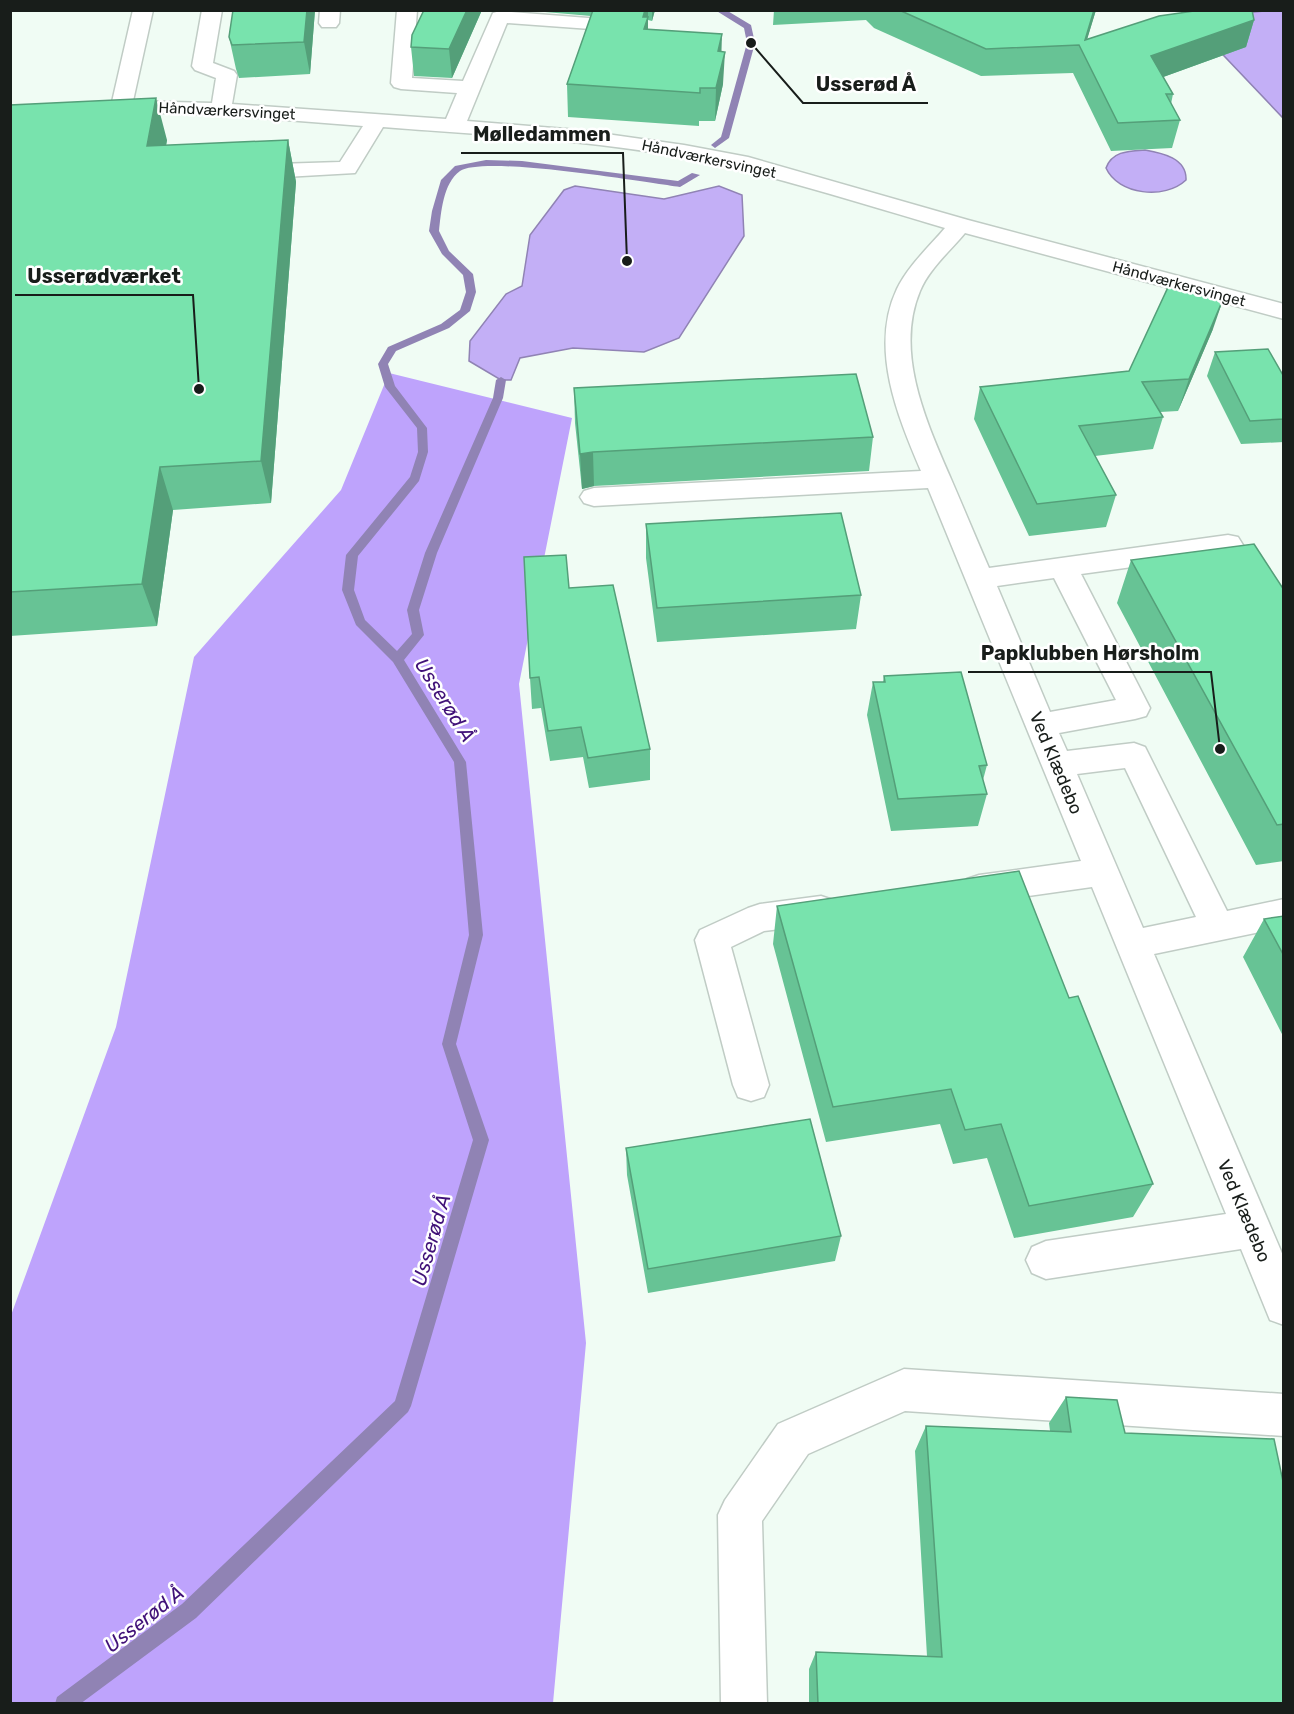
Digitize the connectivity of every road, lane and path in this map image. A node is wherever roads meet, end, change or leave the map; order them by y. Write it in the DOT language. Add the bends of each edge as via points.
graph roads {
  1 [pos="143,10"];
  2 [pos="212,10"];
  3 [pos="407,10"];
  4 [pos="645,27"];
  5 [pos="470,88"];
  6 [pos="121,106"];
  7 [pos="99,108"];
  8 [pos="221,110"];
  9 [pos="377,120"];
  10 [pos="454,126"];
  11 [pos="223,173"];
  12 [pos="960,225"];
  13 [pos="1284,312"];
  14 [pos="937,479"];
  15 [pos="594,497"];
  16 [pos="1063,567"];
  17 [pos="979,579"];
  18 [pos="1284,636"];
  19 [pos="1040,725"];
  20 [pos="1056,764"];
  21 [pos="1102,872"];
  22 [pos="949,893"];
  23 [pos="855,905"];
  24 [pos="1284,913"];
  25 [pos="1216,925"];
  26 [pos="1132,944"];
  27 [pos="751,1085"];
  28 [pos="1252,1229"];
  29 [pos="1046,1260"];
  30 [pos="1284,1306"];
  31 [pos="1284,1415"];
  32 [pos="744,1704"];
  1 -- 6 [label="street"];
  2 -- 8 [label="street" via="202,66 227,75"];
  3 -- 5 [label="street" via="401,82"];
  4 -- 5 [label="street" via="500,17"];
  5 -- 10 [label="street"];
  6 -- 7 [label="street, Håndværkersvinget"];
  6 -- 8 [label="street, Håndværkersvinget"];
  8 -- 9 [label="street, Håndværkersvinget"];
  9 -- 10 [label="street, Håndværkersvinget"];
  9 -- 11 [label="street" via="347,168"];
  10 -- 12 [label="street, Håndværkersvinget" via="578,136 748,164"];
  12 -- 13 [label="street, Håndværkersvinget"];
  12 -- 14 [label="street, Ved Klædebo" via="908,290 901,320 898,359 909,411"];
  14 -- 15 [label="street"];
  14 -- 17 [label="street, Ved Klædebo"];
  16 -- 17 [label="street"];
  16 -- 18 [label="street" via="1227,544"];
  16 -- 19 [label="street" via="1135,708"];
  17 -- 19 [label="street, Ved Klædebo"];
  19 -- 20 [label="street, Ved Klædebo"];
  20 -- 21 [label="street, Ved Klædebo"];
  20 -- 25 [label="street" via="1134,755"];
  21 -- 22 [label="street"];
  21 -- 26 [label="street, Ved Klædebo"];
  23 -- 27 [label="street" via="760,918 712,940"];
  24 -- 25 [label="street"];
  25 -- 26 [label="street"];
  26 -- 28 [label="street, Ved Klædebo"];
  28 -- 29 [label="street"];
  28 -- 30 [label="street, Ved Klædebo"];
  31 -- 32 [label="street" via="904,1390 793,1439 740,1515"];
}
